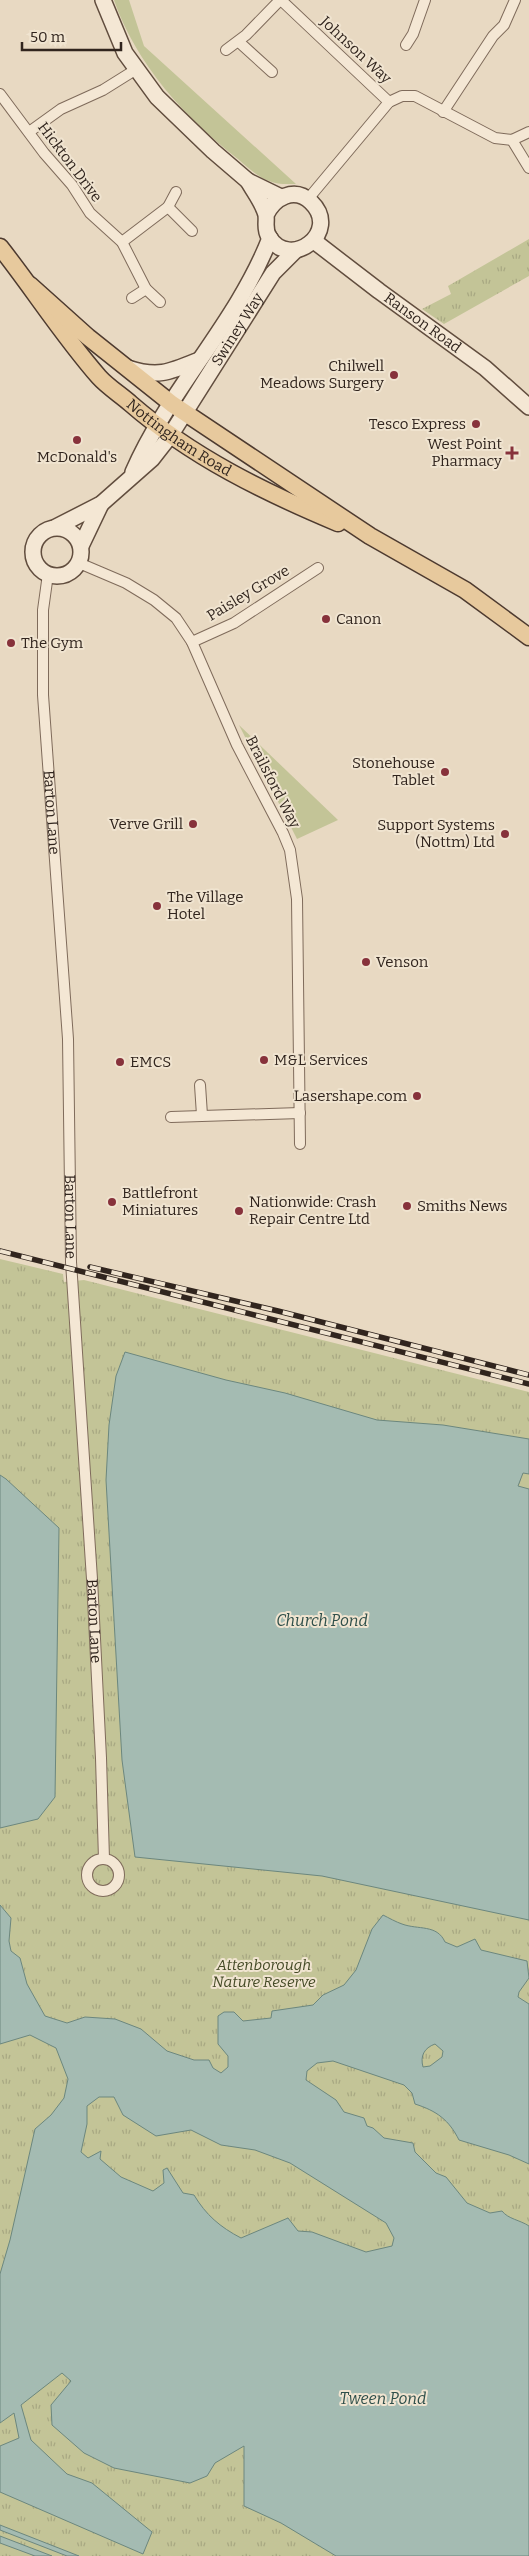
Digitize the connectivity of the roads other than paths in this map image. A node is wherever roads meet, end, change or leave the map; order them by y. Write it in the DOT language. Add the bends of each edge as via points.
graph roads {
  1 [pos="103,0"];
  2 [pos="281,0"];
  3 [pos="425,0"];
  4 [pos="515,0"];
  5 [pos="239,42"];
  6 [pos="406,45"];
  7 [pos="226,50"];
  8 [pos="135,70"];
  9 [pos="272,72"];
  10 [pos="0,94"];
  11 [pos="389,102"];
  12 [pos="443,112"];
  13 [pos="29,132"];
  14 [pos="529,132"];
  15 [pos="512,140"];
  16 [pos="529,168"];
  17 [pos="248,181"];
  18 [pos="176,192"];
  19 [pos="281,197"];
  20 [pos="308,199"];
  21 [pos="168,207"];
  22 [pos="266,215"];
  23 [pos="192,231"];
  24 [pos="270,238"];
  25 [pos="314,241"];
  26 [pos="122,242"];
  27 [pos="0,247"];
  28 [pos="294,250"];
  29 [pos="30,285"];
  30 [pos="146,289"];
  31 [pos="132,298"];
  32 [pos="160,302"];
  33 [pos="199,360"];
  34 [pos="126,368"];
  35 [pos="529,407"];
  36 [pos="178,408"];
  37 [pos="157,426"];
  38 [pos="170,436"];
  39 [pos="131,476"];
  40 [pos="101,504"];
  41 [pos="56,527"];
  42 [pos="370,536"];
  43 [pos="81,546"];
  44 [pos="79,563"];
  45 [pos="318,568"];
  46 [pos="48,574"];
  47 [pos="529,637"];
  48 [pos="192,642"];
  49 [pos="200,1085"];
  50 [pos="300,1113"];
  51 [pos="202,1115"];
  52 [pos="171,1117"];
  53 [pos="300,1144"];
  54 [pos="104,1859"];
  1 -- 8 [label="street"];
  2 -- 5 [label="street"];
  2 -- 11 [label="street, Johnson Way"];
  3 -- 6 [label="street"];
  4 -- 12 [label="street" via="504,24"];
  5 -- 7 [label="street"];
  5 -- 9 [label="street"];
  8 -- 13 [label="street" via="103,90 61,109"];
  8 -- 17 [label="street" via="178,119"];
  10 -- 13 [label="street, Hickton Drive"];
  11 -- 12 [label="street" via="409,95"];
  11 -- 20 [label="street"];
  12 -- 15 [label="street" via="495,138"];
  13 -- 26 [label="street, Hickton Drive" via="90,213"];
  14 -- 15 [label="street"];
  15 -- 16 [label="street"];
  17 -- 19 [label="street"];
  17 -- 22 [label="street"];
  18 -- 21 [label="street"];
  19 -- 20 [label="street" via="290,194"];
  19 -- 22 [label="street" via="271,205"];
  20 -- 25 [label="street" via="321,218 320,231"];
  21 -- 23 [label="street"];
  21 -- 26 [label="street"];
  22 -- 24 [label="street" via="265,227"];
  24 -- 28 [label="street" via="280,248"];
  24 -- 33 [label="street, Swiney Way" via="247,286"];
  25 -- 28 [label="street" via="305,248"];
  25 -- 35 [label="street, Ranson Road" via="485,368"];
  26 -- 30 [label="street, Hickton Drive"];
  27 -- 29 [label="main road, Nottingham Road"];
  28 -- 36 [label="street, Swiney Way" via="274,273"];
  29 -- 34 [label="main road, Nottingham Road"];
  29 -- 37 [label="main road, Nottingham Road" via="100,378"];
  30 -- 31 [label="street"];
  30 -- 32 [label="street, Hickton Drive"];
  33 -- 34 [label="street, Swiney Way" via="153,375"];
  33 -- 36 [label="street, Swiney Way"];
  34 -- 36 [label="main road, Nottingham Road"];
  36 -- 37 [label="street, Swiney Way"];
  36 -- 38 [label="street, Swiney Way"];
  36 -- 42 [label="main road, Nottingham Road"];
  37 -- 38 [label="main road, Nottingham Road"];
  37 -- 39 [label="street"];
  38 -- 39 [label="street" via="152,459"];
  38 -- 42 [label="main road, Nottingham Road" via="256,487"];
  39 -- 40 [label="street"];
  40 -- 41 [label="street"];
  40 -- 43 [label="street"];
  41 -- 43 [label="street" via="76,536"];
  41 -- 46 [label="street" via="43,532 33,545 34,560"];
  42 -- 47 [label="main road, Nottingham Road" via="466,590"];
  43 -- 44 [label="street"];
  44 -- 46 [label="street" via="69,573 59,576"];
  44 -- 48 [label="street, Brailsford Way" via="126,583 154,600 176,618"];
  45 -- 48 [label="street, Paisley Grove" via="234,623"];
  46 -- 54 [label="street, Barton Lane" via="43,610 43,695 68,1039 71,1262 102,1758"];
  48 -- 50 [label="street, Brailsford Way" via="237,745 290,850 297,899"];
  49 -- 51 [label="street"];
  50 -- 51 [label="street"];
  50 -- 53 [label="street, Brailsford Way"];
  51 -- 52 [label="street"];
}
